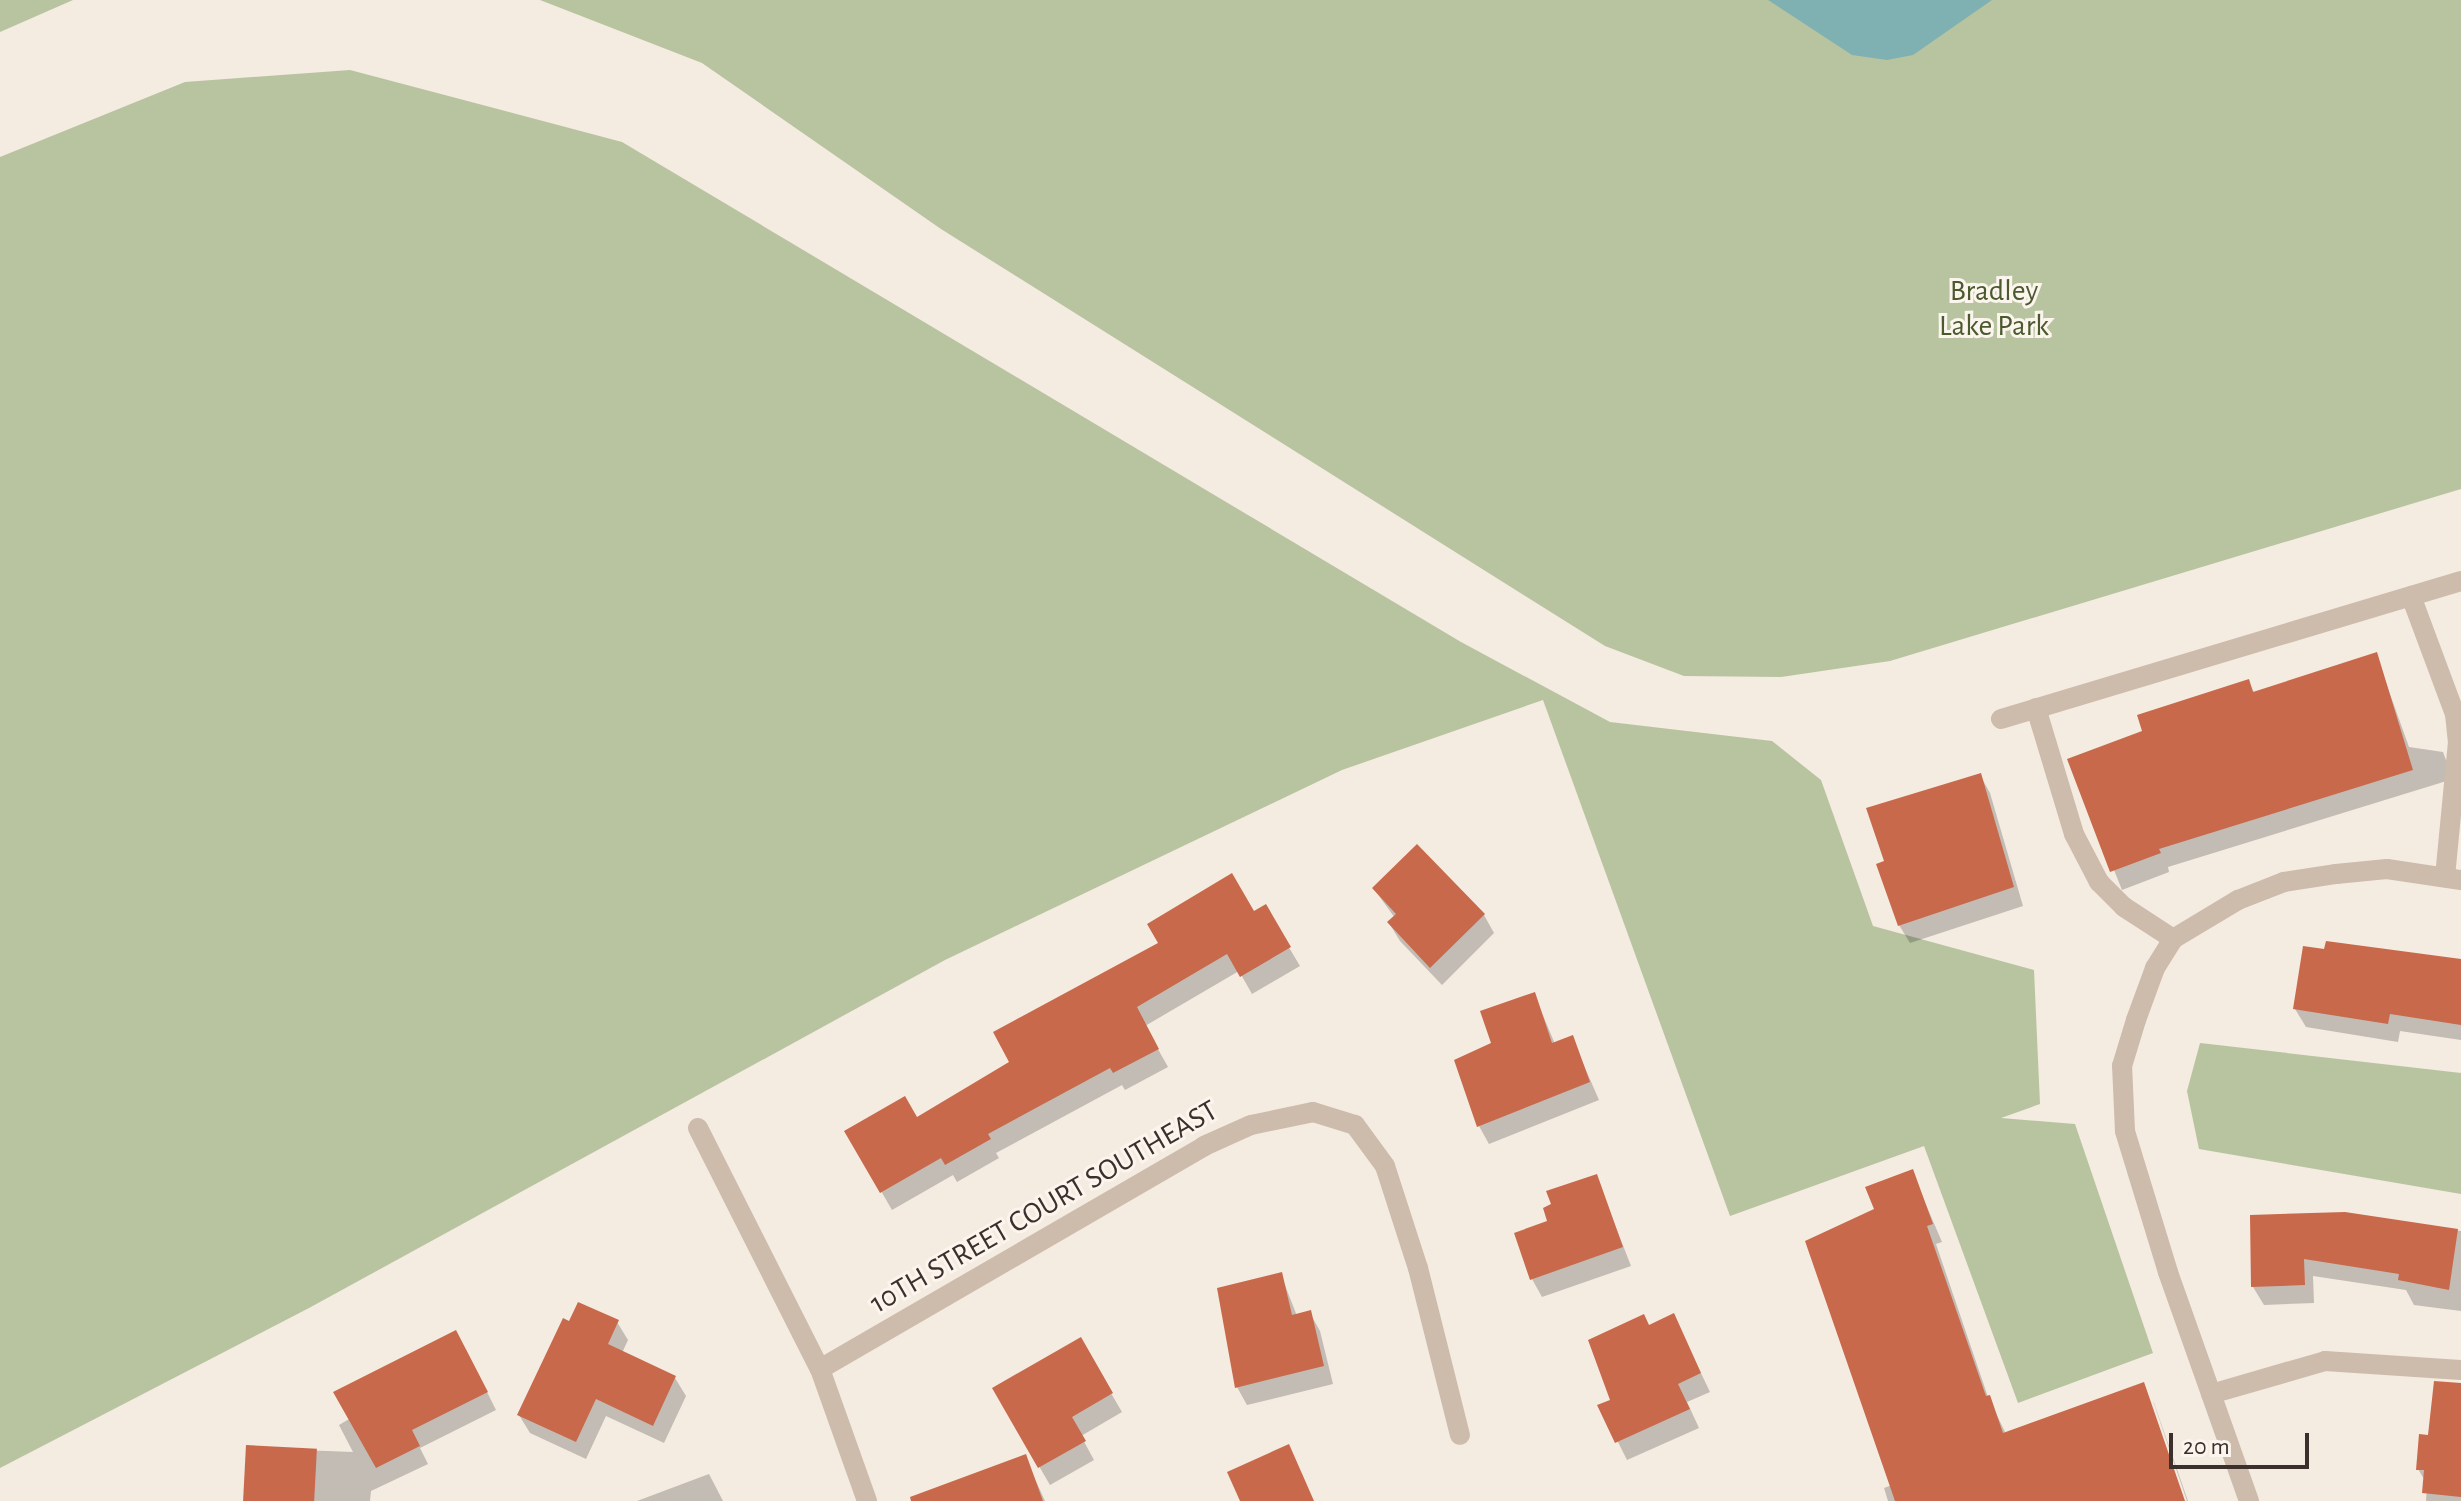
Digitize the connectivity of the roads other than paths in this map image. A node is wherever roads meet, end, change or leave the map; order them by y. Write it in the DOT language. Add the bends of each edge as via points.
graph roads {
  1 [pos="2461,581"];
  2 [pos="2411,596"];
  3 [pos="2036,708"];
  4 [pos="2001,719"];
  5 [pos="2453,879"];
  6 [pos="2173,939"];
  7 [pos="698,1128"];
  8 [pos="820,1369"];
  9 [pos="2461,1370"];
  10 [pos="2211,1394"];
  11 [pos="1460,1435"];
  12 [pos="867,1501"];
  13 [pos="2249,1501"];
  1 -- 2 [label="street"];
  2 -- 3 [label="street"];
  2 -- 5 [label="street" via="2455,714"];
  3 -- 4 [label="street"];
  3 -- 6 [label="street" via="2074,834 2099,882 2124,907"];
  5 -- 6 [label="street" via="2387,869 2284,882 2197,921"];
  6 -- 10 [label="street" via="2155,968 2122,1066 2125,1131"];
  7 -- 8 [label="street"];
  8 -- 11 [label="street, 10TH STREET COURT SOUTHEAST" via="1204,1146 1251,1125 1313,1112 1355,1125 1385,1166 1418,1268"];
  8 -- 12 [label="street"];
  9 -- 10 [label="street" via="2325,1361"];
  10 -- 13 [label="street"];
}
